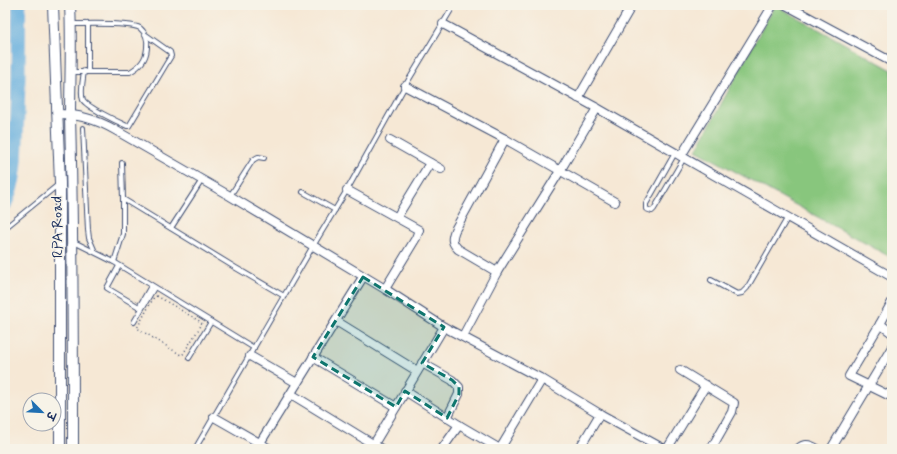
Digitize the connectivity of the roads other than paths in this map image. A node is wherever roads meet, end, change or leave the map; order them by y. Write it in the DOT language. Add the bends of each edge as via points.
graph roads {
  1 [pos="53,5"];
  2 [pos="70,5"];
  3 [pos="454,5"];
  4 [pos="619,5"];
  5 [pos="773,5"];
  6 [pos="786,5"];
  7 [pos="630,8"];
  8 [pos="71,24"];
  9 [pos="443,24"];
  10 [pos="88,25"];
  11 [pos="146,35"];
  12 [pos="892,62"];
  13 [pos="86,71"];
  14 [pos="71,72"];
  15 [pos="405,86"];
  16 [pos="578,98"];
  17 [pos="597,108"];
  18 [pos="57,114"];
  19 [pos="70,114"];
  20 [pos="83,128"];
  21 [pos="505,139"];
  22 [pos="390,140"];
  23 [pos="681,155"];
  24 [pos="264,158"];
  25 [pos="122,163"];
  26 [pos="430,163"];
  27 [pos="441,169"];
  28 [pos="560,171"];
  29 [pos="202,180"];
  30 [pos="60,183"];
  31 [pos="347,190"];
  32 [pos="303,192"];
  33 [pos="230,196"];
  34 [pos="123,199"];
  35 [pos="615,202"];
  36 [pos="335,210"];
  37 [pos="397,217"];
  38 [pos="788,217"];
  39 [pos="5,228"];
  40 [pos="171,228"];
  41 [pos="73,242"];
  42 [pos="312,246"];
  43 [pos="96,252"];
  44 [pos="114,262"];
  45 [pos="120,266"];
  46 [pos="497,272"];
  47 [pos="892,276"];
  48 [pos="363,277"];
  49 [pos="711,280"];
  50 [pos="153,287"];
  51 [pos="385,289"];
  52 [pos="284,296"];
  53 [pos="892,302"];
  54 [pos="140,308"];
  55 [pos="336,321"];
  56 [pos="134,322"];
  57 [pos="211,322"];
  58 [pos="880,324"];
  59 [pos="444,327"];
  60 [pos="892,333"];
  61 [pos="463,336"];
  62 [pos="892,347"];
  63 [pos="252,352"];
  64 [pos="313,357"];
  65 [pos="189,358"];
  66 [pos="422,363"];
  67 [pos="680,370"];
  68 [pos="417,371"];
  69 [pos="542,379"];
  70 [pos="297,383"];
  71 [pos="706,385"];
  72 [pos="869,386"];
  73 [pos="406,391"];
  74 [pos="291,394"];
  75 [pos="892,397"];
  76 [pos="396,407"];
  77 [pos="600,414"];
  78 [pos="214,417"];
  79 [pos="447,418"];
  80 [pos="459,425"];
  81 [pos="260,443"];
  82 [pos="376,448"];
  83 [pos="60,449"];
  84 [pos="73,449"];
  85 [pos="195,449"];
  86 [pos="270,449"];
  87 [pos="442,449"];
  88 [pos="500,449"];
  89 [pos="579,449"];
  90 [pos="665,449"];
  91 [pos="711,449"];
  92 [pos="798,449"];
  93 [pos="817,449"];
  94 [pos="831,449"];
  1 -- 18 [label="street"];
  2 -- 8 [label="street, RPA Road"];
  3 -- 9 [label="lane"];
  4 -- 7 [label="street"];
  5 -- 23 [label="street"];
  6 -- 12 [label="street"];
  7 -- 16 [label="street"];
  8 -- 10 [label="lane"];
  8 -- 14 [label="street, RPA Road"];
  9 -- 15 [label="lane"];
  9 -- 16 [label="street"];
  10 -- 11 [label="lane" via="130,25 140,28"];
  10 -- 13 [label="lane"];
  11 -- 13 [label="lane" via="148,45 144,60 130,72"];
  11 -- 13 [label="lane" via="170,52 171,56 129,126 90,107 84,101 82,96"];
  13 -- 14 [label="lane"];
  14 -- 19 [label="street, RPA Road"];
  15 -- 21 [label="street"];
  15 -- 31 [label="lane"];
  16 -- 17 [label="street"];
  17 -- 23 [label="street"];
  17 -- 28 [label="street"];
  18 -- 19 [label="street"];
  18 -- 30 [label="street"];
  19 -- 29 [label="street" via="100,122"];
  19 -- 41 [label="street, RPA Road"];
  20 -- 43 [label="lane" via="88,230"];
  21 -- 28 [label="street"];
  21 -- 46 [label="street" via="452,238 458,249"];
  22 -- 26 [label="street"];
  23 -- 23 [label="lane" via="646,204 646,210 652,212 654,209"];
  23 -- 38 [label="street"];
  24 -- 33 [label="lane" via="258,157 254,160"];
  25 -- 34 [label="lane"];
  26 -- 27 [label="street"];
  26 -- 37 [label="street"];
  28 -- 35 [label="street"];
  28 -- 46 [label="street"];
  29 -- 33 [label="street"];
  29 -- 40 [label="lane"];
  30 -- 39 [label="lane"];
  30 -- 83 [label="street"];
  31 -- 36 [label="lane"];
  31 -- 37 [label="street"];
  32 -- 36 [label="lane"];
  33 -- 42 [label="street"];
  34 -- 40 [label="lane"];
  34 -- 44 [label="lane" via="123,234"];
  36 -- 42 [label="lane"];
  37 -- 51 [label="street" via="419,230"];
  38 -- 47 [label="street"];
  38 -- 49 [label="lane" via="742,293 737,294"];
  40 -- 52 [label="lane"];
  41 -- 43 [label="lane"];
  41 -- 84 [label="street, RPA Road"];
  42 -- 48 [label="street"];
  42 -- 52 [label="lane"];
  43 -- 44 [label="lane"];
  44 -- 45 [label="lane"];
  45 -- 50 [label="lane"];
  45 -- 54 [label="lane" via="107,288"];
  46 -- 61 [label="street"];
  48 -- 51 [label="street"];
  48 -- 55 [label="street"];
  50 -- 54 [label="lane"];
  50 -- 57 [label="lane"];
  51 -- 59 [label="street"];
  52 -- 63 [label="lane"];
  53 -- 58 [label="street"];
  54 -- 56 [label="lane"];
  55 -- 64 [label="street"];
  55 -- 68 [label="street"];
  57 -- 63 [label="lane"];
  57 -- 65 [label="lane"];
  58 -- 60 [label="street"];
  58 -- 72 [label="street" via="849,376"];
  59 -- 61 [label="street"];
  59 -- 66 [label="street"];
  61 -- 69 [label="street"];
  62 -- 72 [label="street"];
  63 -- 70 [label="street"];
  63 -- 78 [label="lane"];
  64 -- 70 [label="street"];
  64 -- 76 [label="street"];
  66 -- 68 [label="street"];
  66 -- 79 [label="street" via="452,380 459,387 459,394"];
  67 -- 71 [label="street"];
  68 -- 73 [label="street"];
  69 -- 77 [label="street"];
  69 -- 88 [label="street"];
  70 -- 74 [label="street"];
  71 -- 90 [label="street"];
  71 -- 91 [label="street" via="734,403 732,412"];
  72 -- 75 [label="street"];
  72 -- 94 [label="street"];
  73 -- 76 [label="street"];
  73 -- 79 [label="street"];
  74 -- 81 [label="street"];
  74 -- 82 [label="street"];
  76 -- 82 [label="street"];
  77 -- 89 [label="street"];
  77 -- 90 [label="street"];
  78 -- 81 [label="street"];
  78 -- 85 [label="lane"];
  79 -- 80 [label="street"];
  80 -- 87 [label="street"];
  80 -- 88 [label="street"];
  81 -- 86 [label="street"];
  92 -- 93 [label="street" via="806,445"];
}
